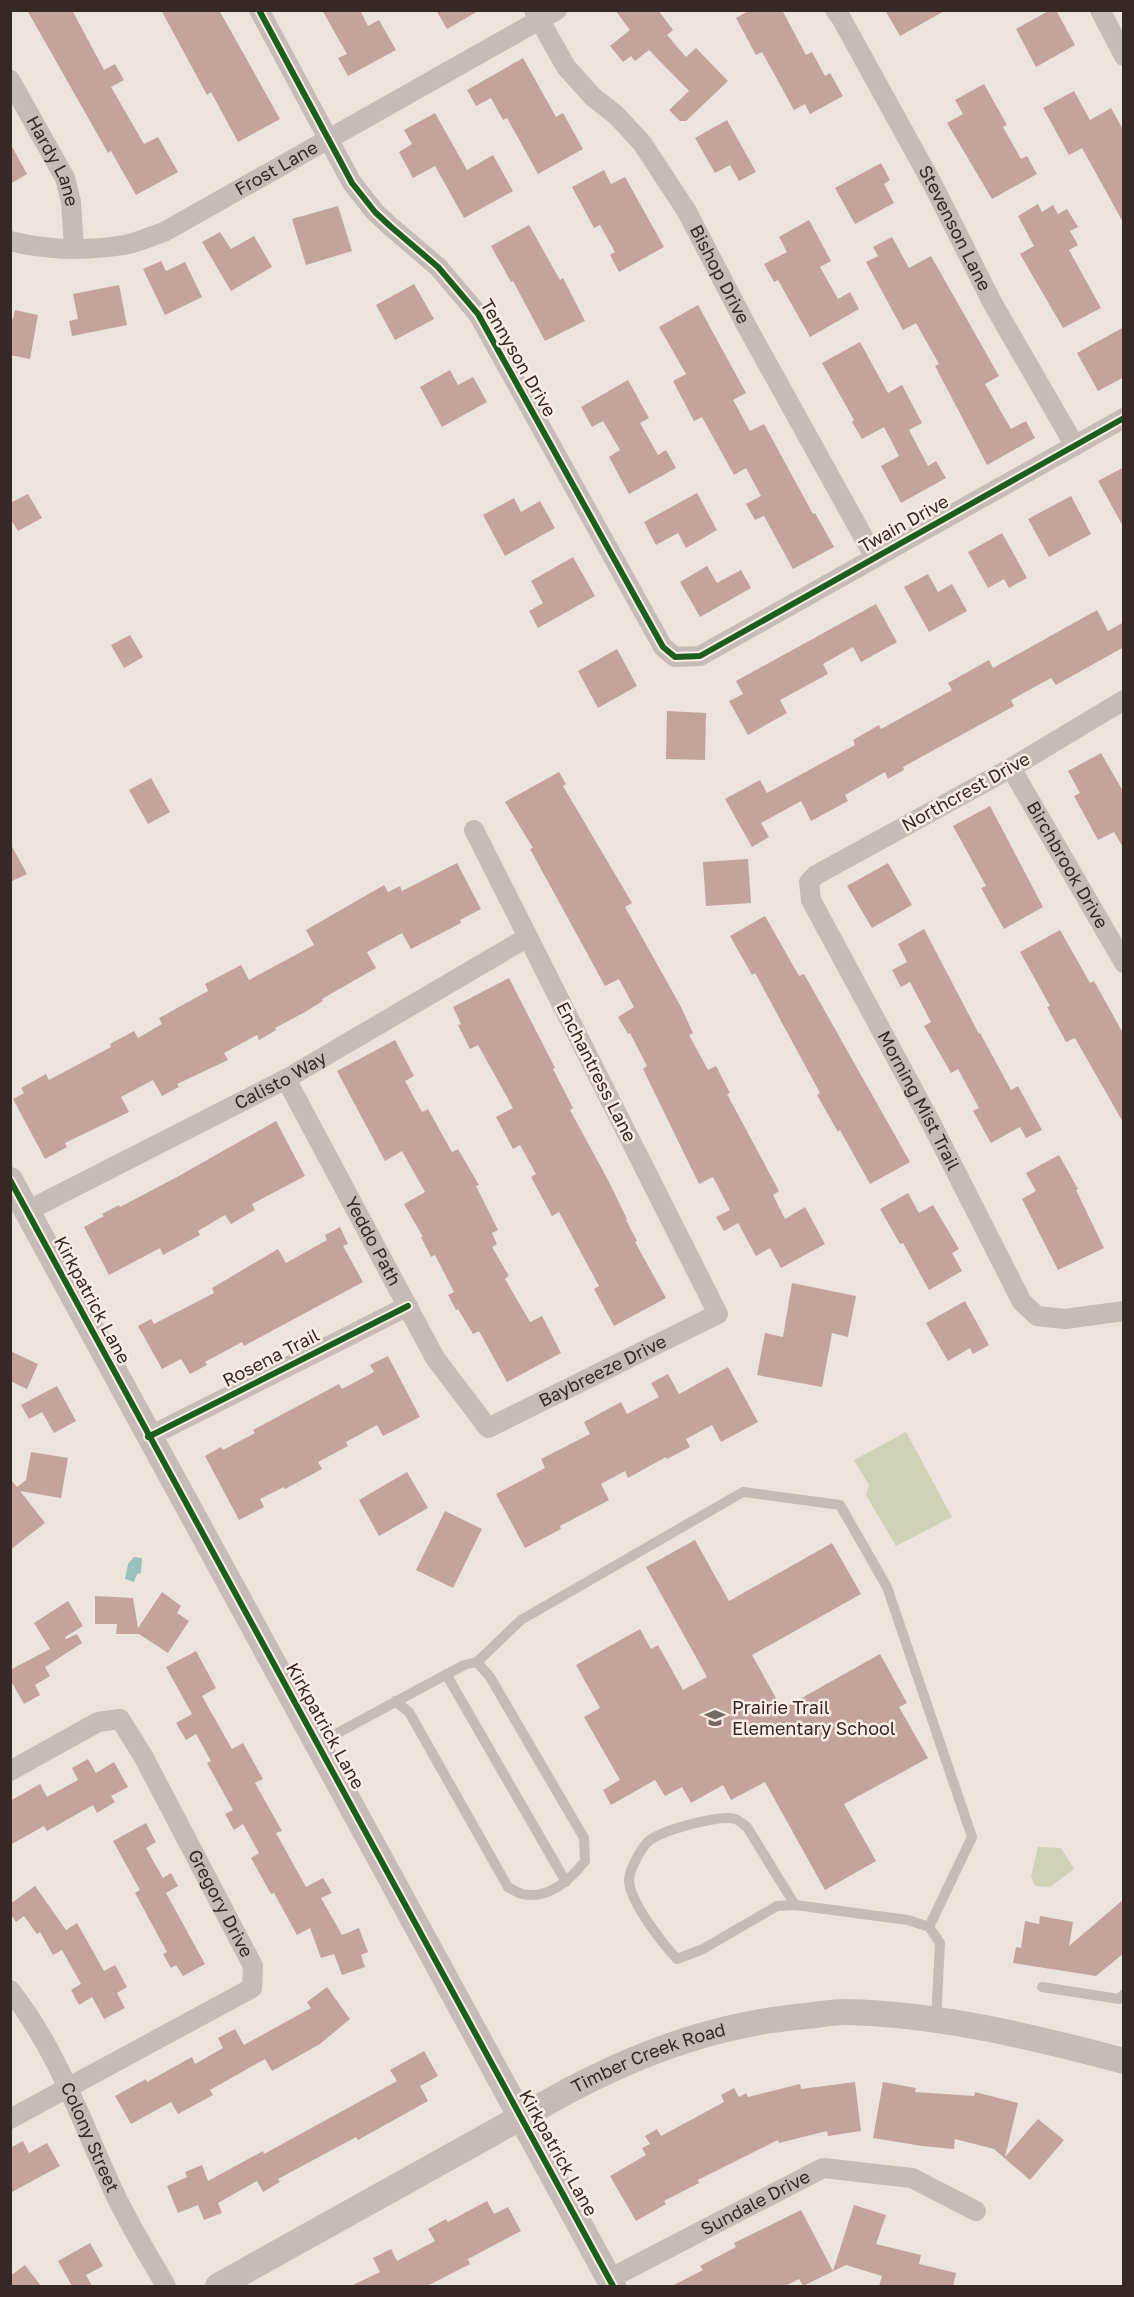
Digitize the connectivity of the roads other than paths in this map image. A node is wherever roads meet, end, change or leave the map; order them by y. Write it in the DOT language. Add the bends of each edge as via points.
graph roads {
  1 [pos="259,10"];
  2 [pos="835,10"];
  3 [pos="1100,10"];
  4 [pos="544,14"];
  5 [pos="1124,56"];
  6 [pos="10,80"];
  7 [pos="329,140"];
  8 [pos="10,241"];
  9 [pos="74,248"];
  10 [pos="1124,418"];
  11 [pos="1075,446"];
  12 [pos="875,558"];
  13 [pos="700,656"];
  14 [pos="1124,700"];
  15 [pos="1011,768"];
  16 [pos="474,831"];
  17 [pos="809,882"];
  18 [pos="528,937"];
  19 [pos="1124,963"];
  20 [pos="286,1079"];
  21 [pos="10,1180"];
  22 [pos="27,1211"];
  23 [pos="408,1306"];
  24 [pos="1124,1311"];
  25 [pos="718,1314"];
  26 [pos="488,1428"];
  27 [pos="148,1437"];
  28 [pos="477,1662"];
  29 [pos="446,1674"];
  30 [pos="396,1701"];
  31 [pos="317,1744"];
  32 [pos="10,1771"];
  33 [pos="566,1882"];
  34 [pos="795,1905"];
  35 [pos="929,1927"];
  36 [pos="1042,1987"];
  37 [pos="10,1990"];
  38 [pos="1122,1997"];
  39 [pos="936,2020"];
  40 [pos="1124,2061"];
  41 [pos="66,2089"];
  42 [pos="521,2117"];
  43 [pos="10,2119"];
  44 [pos="976,2211"];
  45 [pos="611,2283"];
  46 [pos="166,2286"];
  47 [pos="218,2286"];
  1 -- 7 [label="street, Tennyson Drive"];
  2 -- 11 [label="street, Stevenson Lane" via="932,183 993,304"];
  3 -- 5 [label="street"];
  4 -- 7 [label="street, Frost Lane"];
  4 -- 12 [label="street, Bishop Drive" via="566,67 642,143 686,210"];
  6 -- 9 [label="street, Hardy Lane" via="64,178 71,202"];
  7 -- 9 [label="street, Frost Lane" via="164,232 125,245"];
  7 -- 13 [label="street, Tennyson Drive" via="352,183 375,212 438,267 478,314 663,647 675,657"];
  8 -- 9 [label="street, Frost Lane"];
  10 -- 11 [label="street, Twain Drive"];
  11 -- 12 [label="street, Twain Drive"];
  12 -- 13 [label="street, Twain Drive"];
  14 -- 15 [label="street, Northcrest Drive"];
  15 -- 17 [label="street, Northcrest Drive"];
  15 -- 19 [label="street, Birchbrook Drive"];
  16 -- 18 [label="street, Enchantress Lane"];
  17 -- 24 [label="street, Morning Mist Trail" via="811,900 1022,1302 1037,1316 1065,1319"];
  18 -- 20 [label="street, Calisto Way"];
  18 -- 25 [label="street, Enchantress Lane"];
  20 -- 22 [label="street, Calisto Way"];
  20 -- 23 [label="street, Yeddo Path"];
  21 -- 22 [label="street, Kirkpatrick Lane"];
  22 -- 27 [label="street, Kirkpatrick Lane"];
  23 -- 26 [label="street, Yeddo Path" via="435,1358"];
  23 -- 27 [label="street, Rosena Trail"];
  25 -- 26 [label="street, Baybreeze Drive"];
  27 -- 31 [label="street, Kirkpatrick Lane"];
  28 -- 29 [label="lane"];
  28 -- 33 [label="lane" via="490,1677 584,1838 585,1862"];
  28 -- 35 [label="lane" via="521,1620 743,1492 840,1505 887,1587 972,1837"];
  29 -- 30 [label="lane"];
  29 -- 33 [label="lane"];
  30 -- 31 [label="lane"];
  30 -- 33 [label="lane" via="409,1712 508,1887 522,1894 547,1892"];
  31 -- 42 [label="street, Kirkpatrick Lane"];
  32 -- 41 [label="street, Gregory Drive" via="98,1722 120,1719 253,1966 252,1988"];
  34 -- 34 [label="lane" via="747,1827 735,1819 676,1828 650,1840 637,1856 629,1880 637,1904 659,1940 677,1959 703,1950 777,1906"];
  34 -- 35 [label="lane" via="908,1920"];
  35 -- 39 [label="lane" via="940,1942"];
  36 -- 38 [label="lane"];
  37 -- 41 [label="street, Colony Street" via="25,2008"];
  39 -- 40 [label="street, Timber Creek Road" via="1030,2036"];
  39 -- 42 [label="street, Timber Creek Road" via="845,2012 771,2019 688,2038 616,2066"];
  41 -- 43 [label="street, Gregory Drive"];
  41 -- 46 [label="street, Colony Street" via="114,2193"];
  42 -- 45 [label="street, Kirkpatrick Lane"];
  42 -- 47 [label="street, Timber Creek Road"];
  44 -- 45 [label="street, Sundale Drive" via="912,2178 823,2168"];
}
